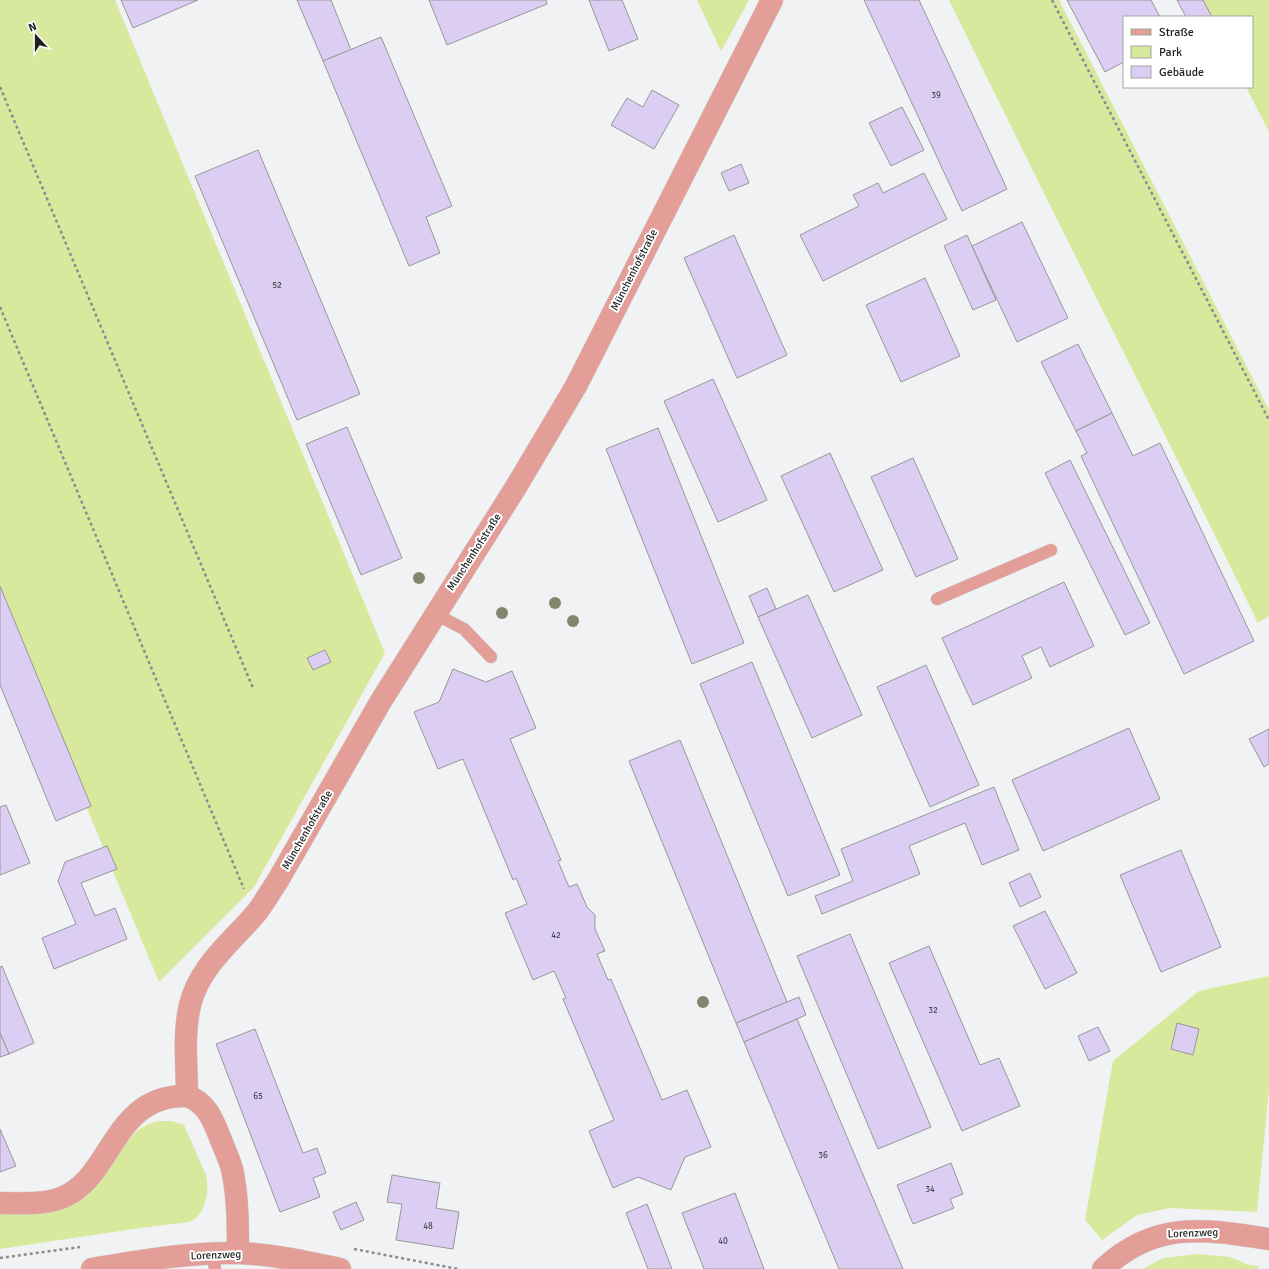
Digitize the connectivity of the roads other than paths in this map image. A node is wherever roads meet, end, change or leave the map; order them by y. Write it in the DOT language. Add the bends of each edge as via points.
graph roads {
  1 [pos="772,0"];
  2 [pos="1051,550"];
  3 [pos="937,599"];
  4 [pos="435,614"];
  5 [pos="491,657"];
  6 [pos="187,1096"];
  7 [pos="0,1203"];
  8 [pos="1269,1238"];
  9 [pos="238,1253"];
  10 [pos="214,1261"];
  11 [pos="92,1269"];
  12 [pos="340,1269"];
  13 [pos="1103,1269"];
  1 -- 4 [label="street, Münchenhofstraße" via="576,386 516,487"];
  2 -- 3 [label="lane"];
  4 -- 5 [label="lane" via="464,629"];
  4 -- 6 [label="street, Münchenhofstraße" via="381,701 277,882 254,915 213,958 204,972 192,997 187,1027"];
  6 -- 7 [label="street" via="169,1097 137,1113 120,1132 90,1176 77,1189 61,1198 35,1203"];
  6 -- 9 [label="street" via="199,1102 208,1111 229,1162 234,1184"];
  8 -- 13 [label="street, Lorenzweg" via="1219,1231 1164,1234 1136,1245"];
  9 -- 10 [label="street, Lorenzweg"];
  9 -- 12 [label="street, Lorenzweg"];
  10 -- 11 [label="street, Lorenzweg" via="162,1257"];
}
